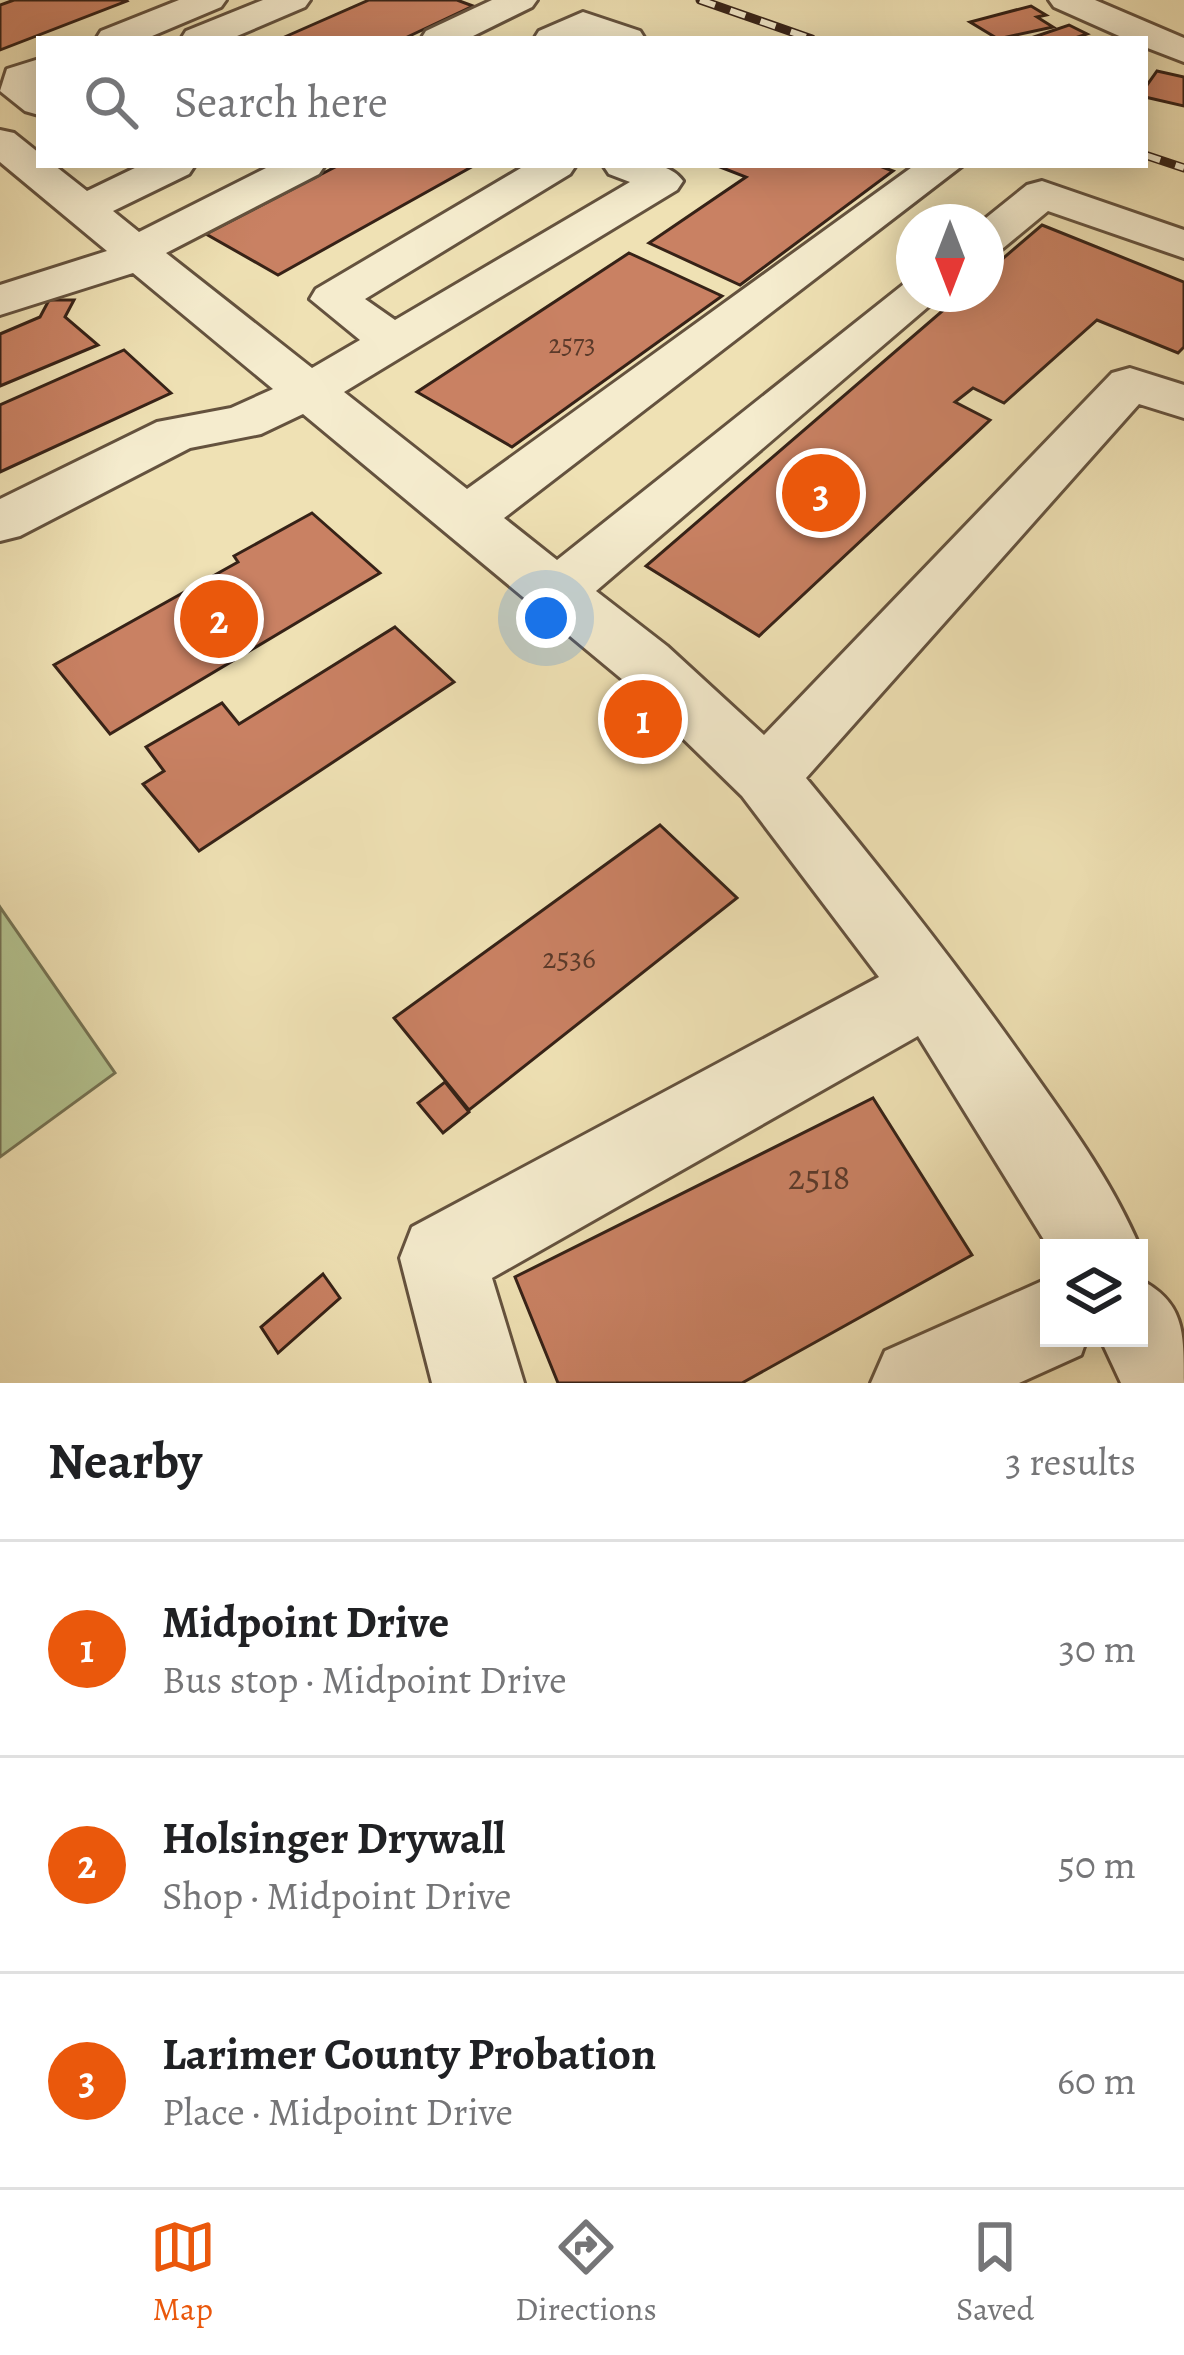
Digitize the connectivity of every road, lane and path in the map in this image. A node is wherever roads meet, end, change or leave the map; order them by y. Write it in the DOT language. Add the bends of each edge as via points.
graph roads {
  1 [pos="209,0"];
  2 [pos="293,0"];
  3 [pos="520,0"];
  4 [pos="1066,0"];
  5 [pos="121,36"];
  6 [pos="206,36"];
  7 [pos="445,36"];
  8 [pos="558,36"];
  9 [pos="619,36"];
  10 [pos="1148,36"];
  11 [pos="1148,36"];
  12 [pos="1184,52"];
  13 [pos="36,71"];
  14 [pos="36,102"];
  15 [pos="36,105"];
  16 [pos="0,122"];
  17 [pos="0,142"];
  18 [pos="168,168"];
  19 [pos="298,168"];
  20 [pos="550,168"];
  21 [pos="631,168"];
  22 [pos="938,168"];
  23 [pos="83,208"];
  24 [pos="1004,225"];
  25 [pos="1184,245"];
  26 [pos="137,253"];
  27 [pos="0,301"];
  28 [pos="898,312"];
  29 [pos="394,341"];
  30 [pos="308,392"];
  31 [pos="1184,401"];
  32 [pos="465,519"];
  33 [pos="0,522"];
  34 [pos="556,592"];
  35 [pos="766,777"];
  36 [pos="930,989"];
  37 [pos="1091,1239"];
  38 [pos="1040,1327"];
  39 [pos="478,1383"];
  40 [pos="916,1383"];
  1 -- 5 [label="street"];
  2 -- 6 [label="street"];
  3 -- 7 [label="street"];
  4 -- 11 [label="street"];
  8 -- 9 [label="street" via="583,23"];
  10 -- 12 [label="street"];
  13 -- 14 [label="street" via="20,77 20,92"];
  15 -- 16 [label="street"];
  17 -- 23 [label="street"];
  18 -- 23 [label="street"];
  19 -- 26 [label="street"];
  20 -- 29 [label="street" via="333,299"];
  21 -- 29 [label="street" via="662,181"];
  22 -- 32 [label="street"];
  23 -- 26 [label="street"];
  24 -- 25 [label="street" via="1042,194"];
  26 -- 27 [label="street"];
  26 -- 30 [label="street"];
  28 -- 34 [label="street"];
  29 -- 30 [label="street"];
  30 -- 32 [label="street"];
  30 -- 33 [label="street" via="243,422 176,434"];
  31 -- 35 [label="street" via="1130,384"];
  32 -- 34 [label="street"];
  34 -- 35 [label="street"];
  35 -- 36 [label="street"];
  36 -- 37 [label="street"];
  36 -- 39 [label="street" via="443,1258"];
  38 -- 40 [label="street"];
}
